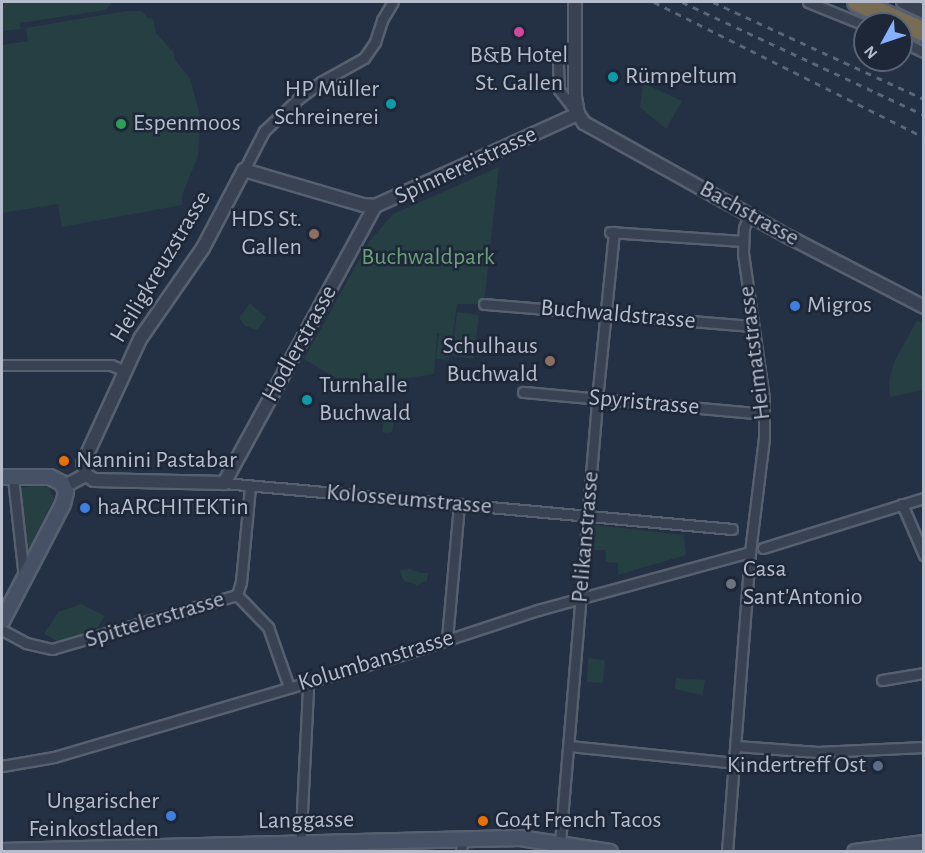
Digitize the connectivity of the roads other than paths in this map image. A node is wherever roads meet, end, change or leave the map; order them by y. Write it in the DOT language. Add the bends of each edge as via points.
graph roads {
  1 [pos="393,2"];
  2 [pos="575,2"];
  3 [pos="808,2"];
  4 [pos="857,2"];
  5 [pos="903,2"];
  6 [pos="924,12"];
  7 [pos="853,20"];
  8 [pos="924,32"];
  9 [pos="558,64"];
  10 [pos="578,114"];
  11 [pos="244,170"];
  12 [pos="375,206"];
  13 [pos="749,214"];
  14 [pos="742,241"];
  15 [pos="484,304"];
  16 [pos="924,307"];
  17 [pos="607,315"];
  18 [pos="753,326"];
  19 [pos="2,365"];
  20 [pos="125,371"];
  21 [pos="523,392"];
  22 [pos="597,399"];
  23 [pos="764,414"];
  24 [pos="86,475"];
  25 [pos="7,477"];
  26 [pos="224,483"];
  27 [pos="65,486"];
  28 [pos="250,486"];
  29 [pos="924,498"];
  30 [pos="459,504"];
  31 [pos="902,504"];
  32 [pos="587,515"];
  33 [pos="732,529"];
  34 [pos="763,548"];
  35 [pos="750,552"];
  36 [pos="924,555"];
  37 [pos="24,578"];
  38 [pos="237,595"];
  39 [pos="581,598"];
  40 [pos="2,621"];
  41 [pos="2,630"];
  42 [pos="447,639"];
  43 [pos="924,674"];
  44 [pos="882,680"];
  45 [pos="306,683"];
  46 [pos="289,687"];
  47 [pos="569,746"];
  48 [pos="736,746"];
  49 [pos="924,747"];
  50 [pos="735,763"];
  51 [pos="2,766"];
  52 [pos="560,843"];
  53 [pos="924,843"];
  54 [pos="462,846"];
  55 [pos="300,847"];
  56 [pos="2,851"];
  57 [pos="610,852"];
  58 [pos="727,852"];
  59 [pos="855,852"];
  1 -- 11 [label="street, Heiligkreuzstrasse" via="364,58 321,82 287,110 257,140"];
  2 -- 10 [label="street"];
  3 -- 7 [label="street"];
  4 -- 8 [label="highway"];
  5 -- 6 [label="street"];
  9 -- 10 [label="street" via="559,90"];
  10 -- 12 [label="street, Spinnereistrasse"];
  10 -- 13 [label="street, Bachstrasse" via="584,123"];
  11 -- 12 [label="street, Spinnereistrasse"];
  11 -- 20 [label="street, Heiligkreuzstrasse" via="210,235 146,328"];
  12 -- 26 [label="street, Hodlerstrasse"];
  13 -- 14 [label="street, Heimatstrasse"];
  13 -- 16 [label="street, Bachstrasse"];
  14 -- 17 [label="street, Pelikanstrasse" via="611,232"];
  14 -- 18 [label="street, Heimatstrasse"];
  15 -- 17 [label="street, Buchwaldstrasse"];
  17 -- 18 [label="street, Buchwaldstrasse"];
  17 -- 22 [label="street, Pelikanstrasse"];
  18 -- 23 [label="street, Heimatstrasse"];
  19 -- 20 [label="street" via="111,365"];
  20 -- 24 [label="street, Heiligkreuzstrasse" via="83,463"];
  21 -- 22 [label="street, Spyristrasse"];
  22 -- 23 [label="street, Spyristrasse"];
  22 -- 32 [label="street, Pelikanstrasse"];
  23 -- 35 [label="street, Heimatstrasse"];
  24 -- 26 [label="street, Kolosseumstrasse" via="94,480"];
  24 -- 27 [label="street"];
  25 -- 27 [label="main road" via="50,477"];
  25 -- 37 [label="street"];
  26 -- 28 [label="street, Kolosseumstrasse"];
  27 -- 37 [label="main road" via="63,504"];
  28 -- 30 [label="street, Kolosseumstrasse"];
  28 -- 38 [label="street, Spittelerstrasse" via="242,582"];
  29 -- 31 [label="street"];
  30 -- 32 [label="street, Kolosseumstrasse"];
  30 -- 42 [label="street"];
  31 -- 34 [label="street"];
  31 -- 36 [label="street"];
  32 -- 33 [label="street, Kolosseumstrasse"];
  32 -- 39 [label="street, Pelikanstrasse"];
  35 -- 39 [label="street, Kolumbanstrasse"];
  35 -- 48 [label="street, Heimatstrasse"];
  37 -- 40 [label="main road"];
  38 -- 41 [label="street, Spittelerstrasse" via="52,649 26,643"];
  38 -- 46 [label="street" via="268,627"];
  39 -- 42 [label="street, Kolumbanstrasse"];
  39 -- 47 [label="street, Pelikanstrasse"];
  42 -- 45 [label="street, Kolumbanstrasse"];
  43 -- 44 [label="street"];
  45 -- 46 [label="street, Kolumbanstrasse"];
  45 -- 55 [label="street"];
  46 -- 51 [label="street, Kolumbanstrasse" via="54,757"];
  47 -- 50 [label="street"];
  47 -- 52 [label="street, Pelikanstrasse"];
  48 -- 49 [label="street" via="818,752"];
  48 -- 50 [label="street, Heimatstrasse"];
  50 -- 58 [label="street, Heimatstrasse"];
  52 -- 54 [label="main road, Langgasse" via="520,838"];
  52 -- 57 [label="main road, Langgasse"];
  53 -- 59 [label="main road"];
  54 -- 55 [label="main road, Langgasse"];
  55 -- 56 [label="main road, Langgasse"];
}
